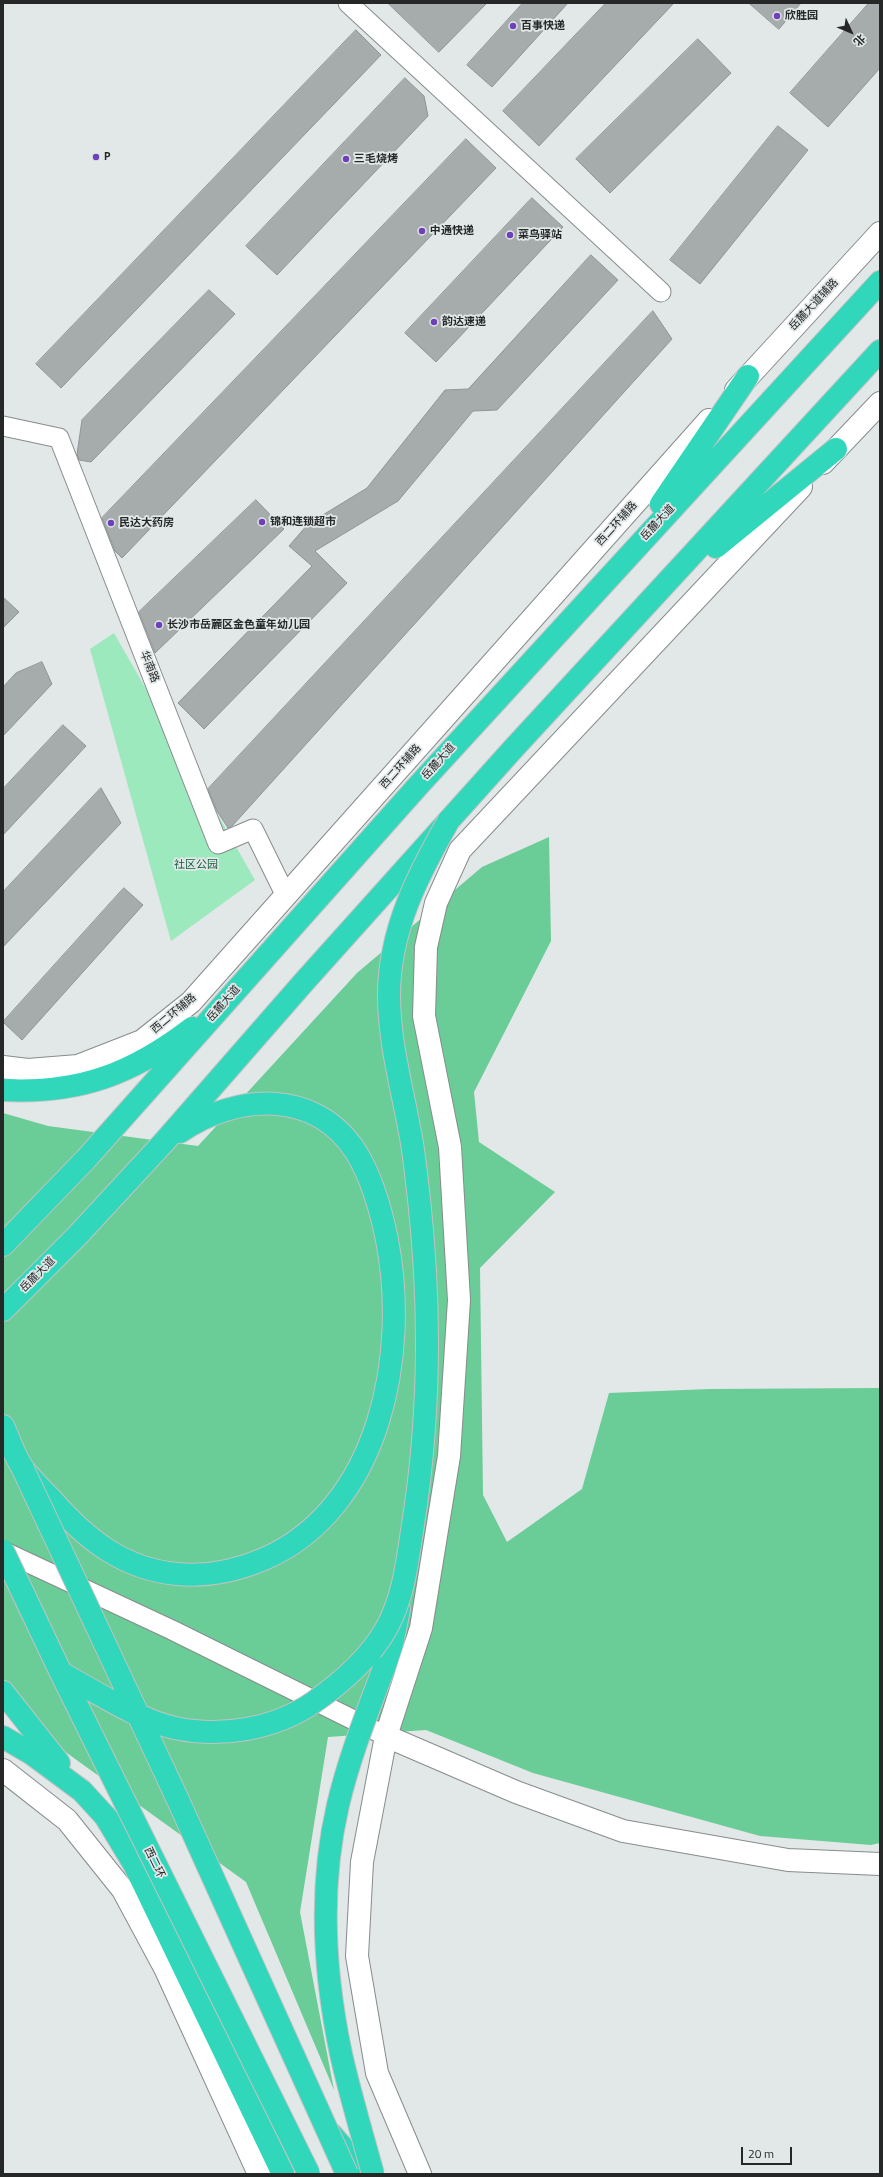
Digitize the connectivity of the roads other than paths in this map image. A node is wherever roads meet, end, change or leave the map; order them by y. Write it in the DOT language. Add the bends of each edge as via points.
graph roads {
  1 [pos="348,3"];
  2 [pos="880,233"];
  3 [pos="880,282"];
  4 [pos="661,292"];
  5 [pos="880,351"];
  6 [pos="748,376"];
  7 [pos="880,403"];
  8 [pos="3,426"];
  9 [pos="836,449"];
  10 [pos="619,565"];
  11 [pos="656,595"];
  12 [pos="449,820"];
  13 [pos="286,896"];
  14 [pos="229,999"];
  15 [pos="3,1067"];
  16 [pos="10,1090"];
  17 [pos="164,1142"];
  18 [pos="3,1245"];
  19 [pos="3,1310"];
  20 [pos="3,1426"];
  21 [pos="24,1469"];
  22 [pos="3,1551"];
  23 [pos="403,1587"];
  24 [pos="61,1673"];
  25 [pos="3,1692"];
  26 [pos="386,1736"];
  27 [pos="3,1737"];
  28 [pos="3,1770"];
  29 [pos="82,1791"];
  30 [pos="105,1816"];
  31 [pos="880,1864"];
  32 [pos="160,1876"];
  33 [pos="239,2032"];
  34 [pos="356,2112"];
  35 [pos="325,2126"];
  36 [pos="259,2174"];
  37 [pos="283,2174"];
  38 [pos="291,2174"];
  39 [pos="309,2174"];
  40 [pos="347,2174"];
  41 [pos="366,2174"];
  42 [pos="373,2174"];
  43 [pos="384,2174"];
  44 [pos="420,2174"];
  1 -- 4 [label="street"];
  2 -- 6 [label="street, 岳麓大道辅路"];
  3 -- 10 [label="highway, 岳麓大道"];
  5 -- 11 [label="highway, 岳麓大道"];
  6 -- 10 [label="highway"];
  6 -- 13 [label="street, 西二环辅路"];
  7 -- 9 [label="street"];
  8 -- 13 [label="street, 华南路" via="58,438 218,844 253,829"];
  9 -- 11 [label="highway"];
  9 -- 26 [label="street" via="460,850 436,903 426,946 424,1016 450,1147 458,1308 449,1456 421,1628"];
  10 -- 14 [label="highway, 岳麓大道" via="422,781"];
  11 -- 12 [label="highway, 岳麓大道"];
  12 -- 17 [label="highway, 岳麓大道"];
  12 -- 23 [label="highway, bridge" via="422,868 404,909 393,953 389,994 390,1022 410,1130 419,1202 428,1350 420,1483"];
  13 -- 15 [label="street, 西二环辅路" via="191,1002 142,1041 78,1066 28,1070"];
  14 -- 16 [label="highway" via="183,1034 128,1069 74,1087"];
  14 -- 18 [label="highway, 岳麓大道" via="86,1159"];
  17 -- 19 [label="highway, 岳麓大道" via="77,1236"];
  17 -- 21 [label="highway" via="205,1117 230,1108 255,1102 280,1103 322,1119 340,1133 355,1151 368,1176 383,1218 391,1257 395,1301 395,1339 384,1406 374,1433 351,1483 321,1521 278,1553 254,1563 213,1574 192,1575 154,1570 125,1560 104,1549 79,1530"];
  20 -- 21 [label="highway"];
  21 -- 35 [label="highway, bridge" via="178,1800"];
  22 -- 24 [label="highway, 西二环, bridge"];
  22 -- 26 [label="street" via="172,1630"];
  23 -- 24 [label="highway, bridge" via="386,1629 339,1683 304,1709 282,1720 258,1727 208,1732 175,1728 145,1718"];
  23 -- 34 [label="highway, bridge" via="392,1644 350,1760 337,1813 326,1887 328,1968 342,2056"];
  24 -- 32 [label="highway, 西二环, bridge"];
  25 -- 29 [label="highway"];
  26 -- 31 [label="street" via="516,1792 623,1831 788,1860"];
  26 -- 44 [label="street" via="362,1862 357,1956 377,2074"];
  27 -- 29 [label="highway" via="32,1754"];
  28 -- 36 [label="street" via="67,1820 123,1890 165,1968"];
  29 -- 30 [label="highway"];
  30 -- 32 [label="highway"];
  30 -- 37 [label="highway" via="134,1864"];
  32 -- 33 [label="highway, 西二环, bridge"];
  33 -- 38 [label="highway, bridge"];
  33 -- 39 [label="highway, 西二环, bridge"];
  34 -- 42 [label="highway, bridge"];
  34 -- 43 [label="highway, bridge"];
  35 -- 40 [label="highway, bridge"];
  35 -- 41 [label="highway, bridge"];
}
